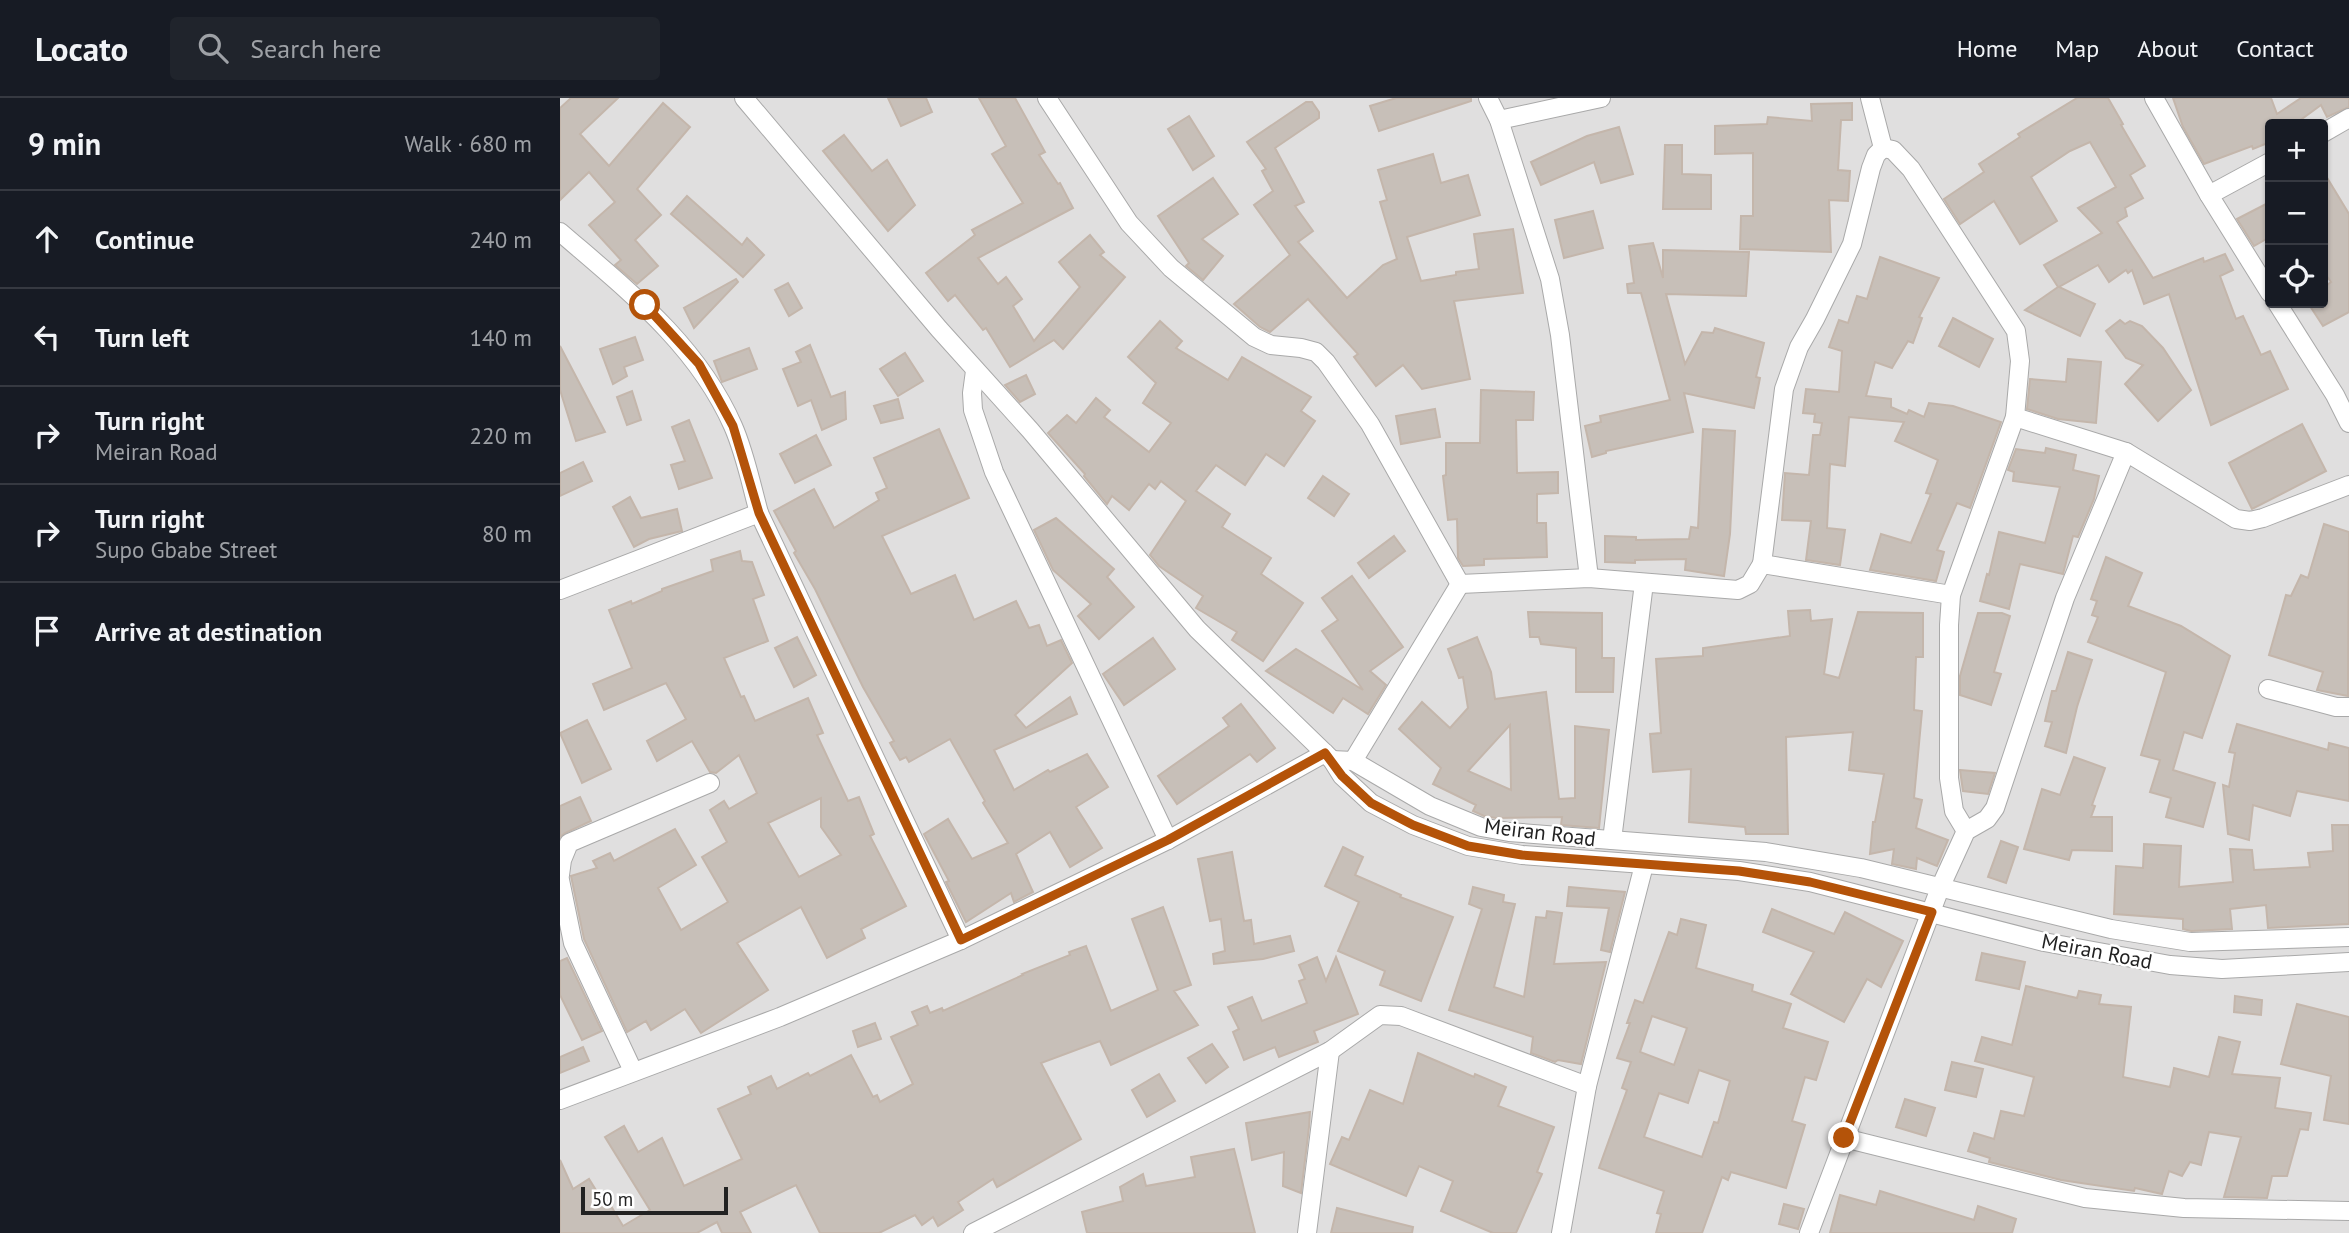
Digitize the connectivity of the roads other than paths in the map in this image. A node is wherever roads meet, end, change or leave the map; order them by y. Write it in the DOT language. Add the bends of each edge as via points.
graph roads {
  1 [pos="744,98"];
  2 [pos="1047,98"];
  3 [pos="1488,98"];
  4 [pos="1601,98"];
  5 [pos="1870,98"];
  6 [pos="2154,98"];
  7 [pos="2349,119"];
  8 [pos="1499,120"];
  9 [pos="2328,130"];
  10 [pos="1882,148"];
  11 [pos="2265,165"];
  12 [pos="2209,195"];
  13 [pos="560,232"];
  14 [pos="2265,285"];
  15 [pos="2281,308"];
  16 [pos="975,371"];
  17 [pos="2342,391"];
  18 [pos="2015,417"];
  19 [pos="2349,424"];
  20 [pos="2126,452"];
  21 [pos="2349,485"];
  22 [pos="759,513"];
  23 [pos="1762,564"];
  24 [pos="1589,578"];
  25 [pos="1644,583"];
  26 [pos="1460,584"];
  27 [pos="560,590"];
  28 [pos="1951,595"];
  29 [pos="2268,690"];
  30 [pos="2349,707"];
  31 [pos="1328,757"];
  32 [pos="1353,761"];
  33 [pos="710,783"];
  34 [pos="1966,831"];
  35 [pos="1168,840"];
  36 [pos="1612,840"];
  37 [pos="1644,865"];
  38 [pos="560,875"];
  39 [pos="560,880"];
  40 [pos="1940,888"];
  41 [pos="1932,912"];
  42 [pos="2349,937"];
  43 [pos="961,940"];
  44 [pos="2349,962"];
  45 [pos="1330,1051"];
  46 [pos="633,1071"];
  47 [pos="1587,1086"];
  48 [pos="560,1100"];
  49 [pos="1844,1138"];
  50 [pos="2349,1211"];
  51 [pos="973,1233"];
  52 [pos="1307,1233"];
  53 [pos="1561,1233"];
  54 [pos="1809,1233"];
  1 -- 16 [label="street"];
  2 -- 26 [label="street" via="1129,223 1171,268 1254,337 1270,345 1316,352 1325,362 1370,424"];
  3 -- 8 [label="street"];
  4 -- 8 [label="street"];
  5 -- 10 [label="street"];
  6 -- 12 [label="street"];
  7 -- 9 [label="street"];
  8 -- 24 [label="street" via="1550,279"];
  10 -- 18 [label="street" via="1893,150 1911,169 2016,331 2020,360"];
  10 -- 23 [label="street" via="1871,168 1852,244 1799,347 1784,389"];
  11 -- 12 [label="street"];
  12 -- 14 [label="street"];
  13 -- 22 [label="street" via="645,305 699,364 733,426"];
  15 -- 17 [label="street"];
  16 -- 31 [label="street" via="1197,628"];
  16 -- 35 [label="street" via="973,410 994,472"];
  17 -- 19 [label="street"];
  18 -- 20 [label="street"];
  18 -- 28 [label="street"];
  20 -- 21 [label="street" via="2236,519 2263,519"];
  20 -- 34 [label="street" via="2065,598 1996,807 1987,819"];
  22 -- 27 [label="street"];
  22 -- 43 [label="street"];
  23 -- 25 [label="street" via="1749,584 1738,590"];
  23 -- 28 [label="street"];
  24 -- 25 [label="street"];
  24 -- 26 [label="street"];
  25 -- 36 [label="street"];
  26 -- 32 [label="street"];
  28 -- 34 [label="street" via="1949,778 1954,811"];
  29 -- 30 [label="street"];
  31 -- 32 [label="street, Meiran Road"];
  31 -- 35 [label="street"];
  31 -- 37 [label="street, Meiran Road" via="1371,803 1468,846"];
  32 -- 36 [label="street, Meiran Road" via="1430,806 1481,827"];
  33 -- 38 [label="street" via="569,843"];
  34 -- 40 [label="street"];
  35 -- 43 [label="street"];
  36 -- 40 [label="street, Meiran Road" via="1766,852 1861,868"];
  37 -- 41 [label="street, Meiran Road" via="1739,871 1810,882"];
  37 -- 47 [label="street"];
  39 -- 46 [label="street" via="573,943"];
  40 -- 41 [label="street"];
  40 -- 42 [label="street, Meiran Road" via="2112,929 2190,942"];
  41 -- 44 [label="street, Meiran Road" via="2044,942 2170,965 2222,970"];
  41 -- 49 [label="street"];
  43 -- 46 [label="street" via="780,1017"];
  45 -- 47 [label="street" via="1380,1015 1401,1016"];
  45 -- 51 [label="street"];
  45 -- 52 [label="street"];
  46 -- 48 [label="street"];
  47 -- 53 [label="street"];
  49 -- 50 [label="street" via="2085,1198 2184,1208"];
  49 -- 54 [label="street"];
}
